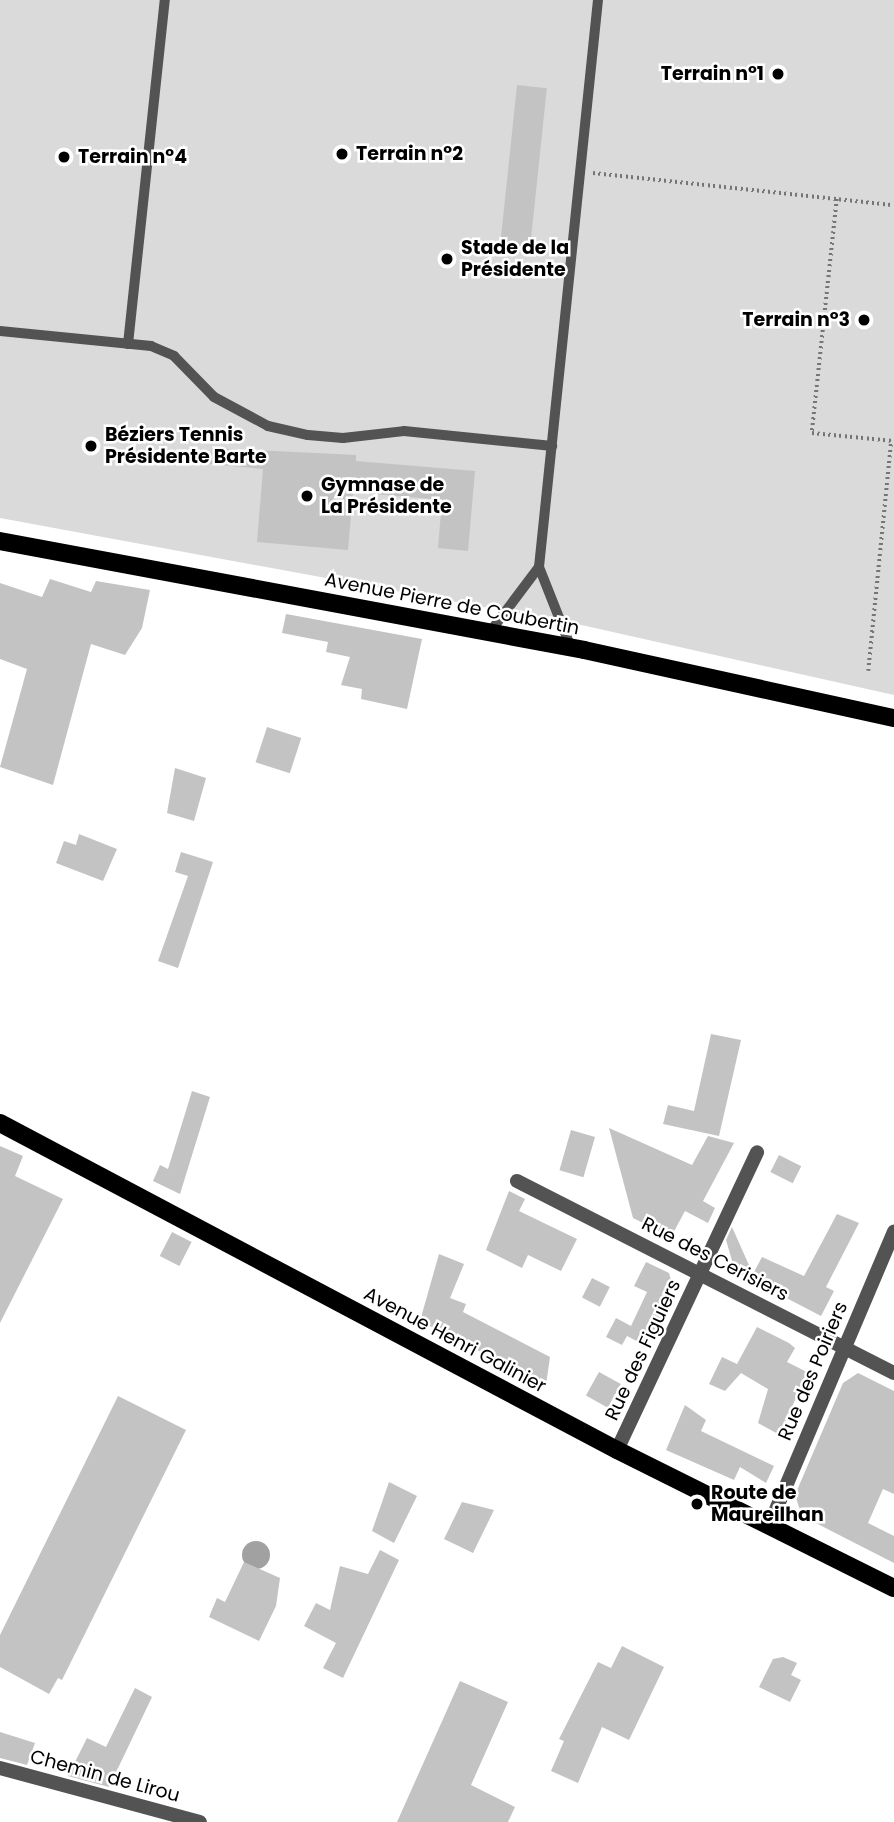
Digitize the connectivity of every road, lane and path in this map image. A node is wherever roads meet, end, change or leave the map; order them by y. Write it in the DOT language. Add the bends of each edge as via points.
graph roads {
  1 [pos="165,0"];
  2 [pos="598,0"];
  3 [pos="580,172"];
  4 [pos="836,199"];
  5 [pos="894,205"];
  6 [pos="0,331"];
  7 [pos="128,344"];
  8 [pos="892,441"];
  9 [pos="552,446"];
  10 [pos="0,541"];
  11 [pos="539,567"];
  12 [pos="490,632"];
  13 [pos="571,648"];
  14 [pos="868,671"];
  15 [pos="894,718"];
  16 [pos="0,1123"];
  17 [pos="757,1152"];
  18 [pos="517,1181"];
  19 [pos="894,1231"];
  20 [pos="701,1272"];
  21 [pos="843,1346"];
  22 [pos="894,1373"];
  23 [pos="617,1450"];
  24 [pos="769,1526"];
  25 [pos="894,1588"];
  26 [pos="0,1768"];
  27 [pos="200,1822"];
  1 -- 7 [label="lane"];
  2 -- 3 [label="lane"];
  3 -- 4 [label="path"];
  3 -- 9 [label="lane"];
  4 -- 5 [label="path"];
  4 -- 8 [label="path" via="812,433"];
  6 -- 7 [label="lane"];
  7 -- 9 [label="lane" via="174,356 214,397 268,426 343,438 404,431"];
  8 -- 14 [label="path"];
  9 -- 11 [label="lane"];
  10 -- 12 [label="main road, Avenue Pierre de Coubertin"];
  11 -- 12 [label="lane"];
  11 -- 13 [label="lane"];
  12 -- 13 [label="main road, Avenue Pierre de Coubertin"];
  13 -- 15 [label="main road, Avenue Pierre de Coubertin"];
  16 -- 23 [label="main road, Avenue Henri Galinier"];
  17 -- 20 [label="street, Rue des Figuiers"];
  18 -- 20 [label="street, Rue des Cerisiers"];
  19 -- 21 [label="street, Rue des Poiriers"];
  20 -- 21 [label="street, Rue des Cerisiers"];
  20 -- 23 [label="street, Rue des Figuiers"];
  21 -- 22 [label="street, Rue des Cerisiers"];
  21 -- 24 [label="street, Rue des Poiriers"];
  23 -- 24 [label="main road, Avenue Henri Galinier"];
  24 -- 25 [label="main road, Avenue Henri Galinier"];
  26 -- 27 [label="street, Chemin de Lirou"];
}
